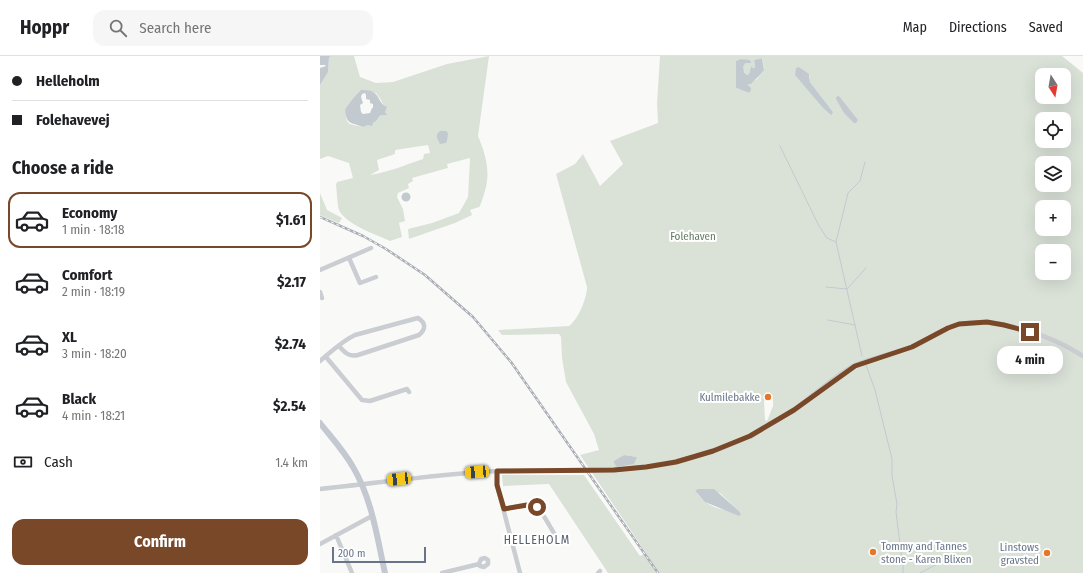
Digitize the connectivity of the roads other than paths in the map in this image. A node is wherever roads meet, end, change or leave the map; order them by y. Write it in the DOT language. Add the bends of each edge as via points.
graph roads {
  1 [pos="372,248"];
  2 [pos="349,258"];
  3 [pos="320,270"];
  4 [pos="376,277"];
  5 [pos="320,292"];
  6 [pos="322,298"];
  7 [pos="339,346"];
  8 [pos="1083,356"];
  9 [pos="326,357"];
  10 [pos="320,360"];
  11 [pos="409,392"];
  12 [pos="320,423"];
  13 [pos="497,471"];
  14 [pos="362,484"];
  15 [pos="320,489"];
  16 [pos="504,509"];
  17 [pos="372,516"];
  18 [pos="336,535"];
  19 [pos="555,535"];
  20 [pos="320,544"];
  21 [pos="479,564"];
  22 [pos="352,573"];
  23 [pos="385,573"];
  24 [pos="442,573"];
  25 [pos="520,573"];
  1 -- 2 [label="street"];
  2 -- 3 [label="street"];
  2 -- 4 [label="street" via="360,283"];
  5 -- 6 [label="street"];
  7 -- 7 [label="street" via="355,335 414,318 418,318 425,327 419,335 358,355 350,355"];
  7 -- 9 [label="street"];
  8 -- 13 [label="street" via="1056,341 1004,325 987,322 959,324 912,347 855,366 794,410 750,436 713,451 676,462 646,467"];
  9 -- 10 [label="street"];
  9 -- 11 [label="street" via="362,400 370,401 407,389"];
  12 -- 14 [label="main road" via="344,453"];
  13 -- 14 [label="street"];
  13 -- 16 [label="street" via="497,485"];
  14 -- 15 [label="street"];
  14 -- 17 [label="main road"];
  16 -- 19 [label="street" via="527,505 537,507"];
  16 -- 25 [label="street"];
  17 -- 18 [label="street"];
  17 -- 23 [label="main road"];
  18 -- 20 [label="street"];
  18 -- 22 [label="street"];
  21 -- 24 [label="street"];
}
